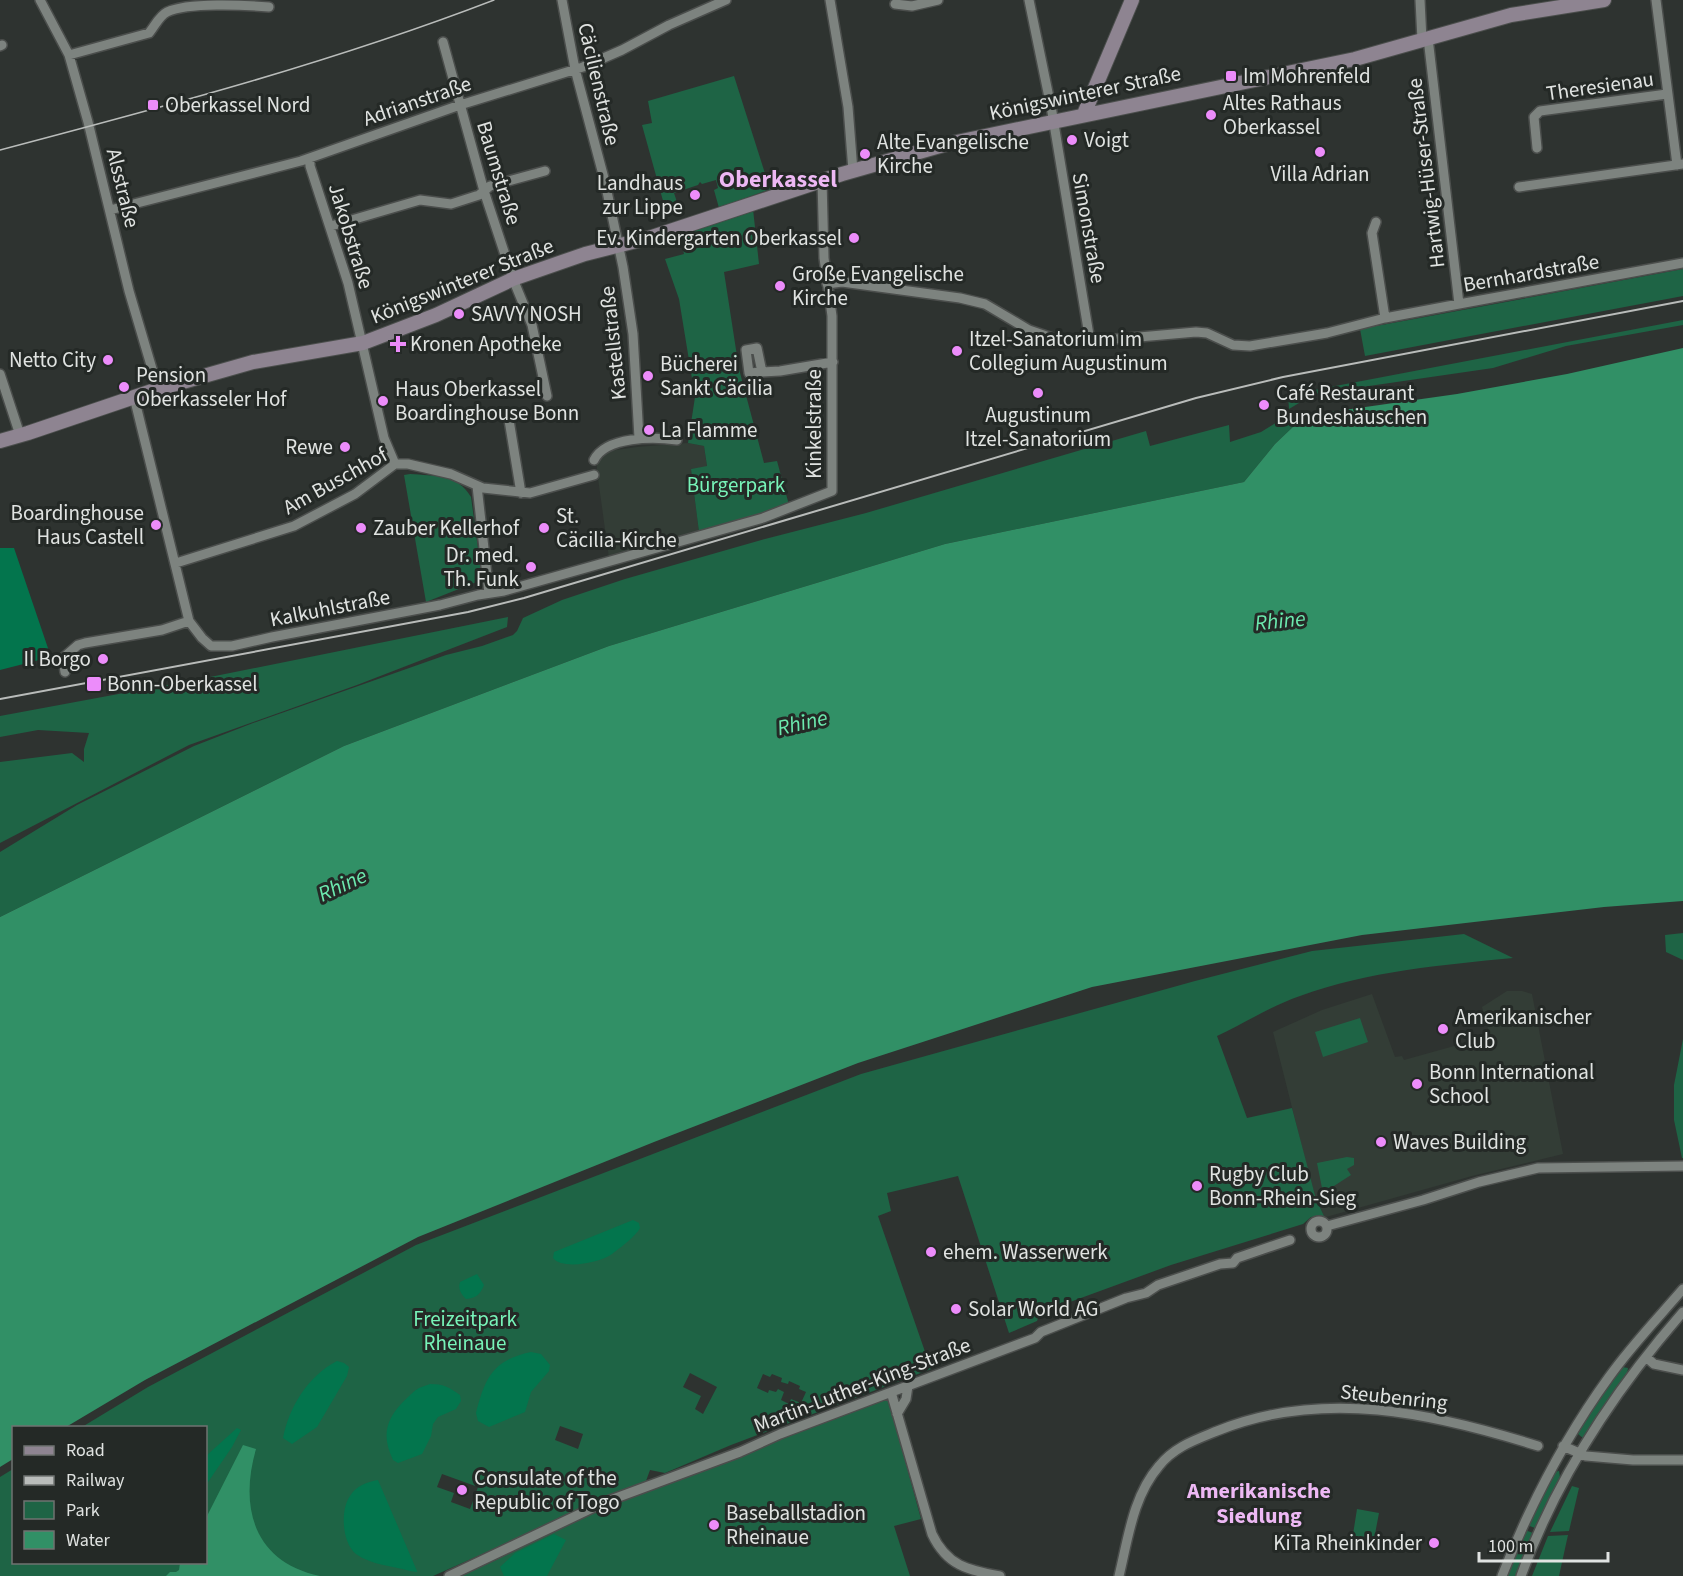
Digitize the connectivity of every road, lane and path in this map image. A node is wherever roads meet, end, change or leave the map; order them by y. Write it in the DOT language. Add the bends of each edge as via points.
graph roads {
  1 [pos="40,0"];
  2 [pos="562,0"];
  3 [pos="726,0"];
  4 [pos="830,0"];
  5 [pos="938,0"];
  6 [pos="1029,0"];
  7 [pos="1132,0"];
  8 [pos="1420,0"];
  9 [pos="1604,0"];
  10 [pos="1656,0"];
  11 [pos="895,4"];
  12 [pos="1550,4"];
  13 [pos="269,6"];
  14 [pos="1425,39"];
  15 [pos="443,42"];
  16 [pos="69,55"];
  17 [pos="575,69"];
  18 [pos="1667,94"];
  19 [pos="460,105"];
  20 [pos="1084,114"];
  21 [pos="1053,121"];
  22 [pos="1537,148"];
  23 [pos="310,158"];
  24 [pos="1680,164"];
  25 [pos="545,171"];
  26 [pos="853,171"];
  27 [pos="822,180"];
  28 [pos="1519,188"];
  29 [pos="484,191"];
  30 [pos="110,210"];
  31 [pos="1376,222"];
  32 [pos="331,226"];
  33 [pos="618,245"];
  34 [pos="1683,263"];
  35 [pos="513,279"];
  36 [pos="826,284"];
  37 [pos="1459,304"];
  38 [pos="1386,318"];
  39 [pos="1092,340"];
  40 [pos="363,343"];
  41 [pos="832,362"];
  42 [pos="762,372"];
  43 [pos="0,374"];
  44 [pos="158,389"];
  45 [pos="547,396"];
  46 [pos="134,397"];
  47 [pos="508,414"];
  48 [pos="20,435"];
  49 [pos="639,438"];
  50 [pos="677,440"];
  51 [pos="0,441"];
  52 [pos="594,460"];
  53 [pos="394,464"];
  54 [pos="594,475"];
  55 [pos="477,486"];
  56 [pos="521,493"];
  57 [pos="176,563"];
  58 [pos="489,593"];
  59 [pos="189,621"];
  60 [pos="65,672"];
  61 [pos="1683,1166"];
  62 [pos="1327,1226"];
  63 [pos="1290,1240"];
  64 [pos="1683,1289"];
  65 [pos="1683,1312"];
  66 [pos="1639,1339"];
  67 [pos="1649,1353"];
  68 [pos="1625,1357"];
  69 [pos="1638,1367"];
  70 [pos="1683,1370"];
  71 [pos="908,1386"];
  72 [pos="891,1392"];
  73 [pos="897,1414"];
  74 [pos="1538,1446"];
  75 [pos="1563,1446"];
  76 [pos="1578,1453"];
  77 [pos="1683,1460"];
  78 [pos="1555,1461"];
  79 [pos="1569,1469"];
  80 [pos="449,1576"];
  81 [pos="1000,1576"];
  82 [pos="1119,1576"];
  83 [pos="1502,1576"];
  84 [pos="1521,1576"];
  1 -- 16 [label="street, Alsstraße"];
  2 -- 17 [label="street, Cäcilienstraße"];
  3 -- 17 [label="street, Adrianstraße"];
  4 -- 26 [label="street" via="848,107"];
  5 -- 11 [label="street" via="912,6"];
  6 -- 21 [label="street, Simonstraße"];
  7 -- 20 [label="main road"];
  8 -- 14 [label="street, Hartwig-Hüser-Straße"];
  9 -- 12 [label="main road, Königswinterer Straße"];
  10 -- 18 [label="street, Theresienau"];
  12 -- 14 [label="main road, Königswinterer Straße"];
  13 -- 16 [label="street" via="195,6 169,11 149,33"];
  14 -- 20 [label="main road, Königswinterer Straße" via="1354,59"];
  14 -- 37 [label="street, Hartwig-Hüser-Straße"];
  15 -- 19 [label="street, Baumstraße"];
  16 -- 30 [label="street, Alsstraße"];
  17 -- 19 [label="street, Adrianstraße"];
  17 -- 33 [label="street, Cäcilienstraße"];
  18 -- 22 [label="street, Theresienau" via="1540,111 1534,117"];
  18 -- 24 [label="street, Theresienau"];
  19 -- 23 [label="street, Adrianstraße"];
  19 -- 29 [label="street, Baumstraße"];
  20 -- 21 [label="main road, Königswinterer Straße"];
  21 -- 26 [label="main road, Königswinterer Straße" via="954,142"];
  21 -- 39 [label="street, Simonstraße"];
  23 -- 30 [label="street, Adrianstraße"];
  23 -- 32 [label="street, Jakobstraße"];
  24 -- 28 [label="street, Theresienau"];
  25 -- 29 [label="street"];
  26 -- 27 [label="main road, Königswinterer Straße"];
  27 -- 33 [label="main road, Königswinterer Straße"];
  27 -- 36 [label="street, Kinkelstraße"];
  29 -- 32 [label="street" via="452,204 420,200"];
  29 -- 35 [label="street, Baumstraße"];
  30 -- 44 [label="street, Alsstraße" via="139,330"];
  31 -- 38 [label="street" via="1372,232"];
  32 -- 40 [label="street, Jakobstraße"];
  33 -- 35 [label="main road, Königswinterer Straße"];
  33 -- 49 [label="street, Kastellstraße" via="633,334"];
  34 -- 37 [label="street, Bernhardstraße"];
  35 -- 40 [label="main road, Königswinterer Straße" via="428,319"];
  35 -- 45 [label="street, Baumstraße" via="532,325"];
  36 -- 39 [label="street, Bernhardstraße" via="842,282 985,303 1049,338"];
  36 -- 41 [label="street, Kinkelstraße" via="832,316"];
  37 -- 38 [label="street, Bernhardstraße"];
  38 -- 39 [label="street, Bernhardstraße" via="1327,333 1250,345 1233,345 1196,332"];
  40 -- 44 [label="main road, Königswinterer Straße" via="253,362"];
  40 -- 53 [label="street, Jakobstraße" via="384,438"];
  41 -- 42 [label="street"];
  41 -- 58 [label="street, Kinkelstraße" via="832,491 763,518 607,564"];
  43 -- 48 [label="street"];
  44 -- 46 [label="main road, Königswinterer Straße"];
  46 -- 48 [label="main road, Königswinterer Straße"];
  46 -- 57 [label="street, Kalkuhlstraße"];
  47 -- 56 [label="street"];
  48 -- 51 [label="main road, Königswinterer Straße"];
  49 -- 50 [label="street"];
  49 -- 52 [label="street" via="601,450"];
  53 -- 55 [label="street, Am Buschhof" via="452,474"];
  53 -- 57 [label="street, Am Buschhof" via="355,494 294,526"];
  54 -- 56 [label="street"];
  55 -- 56 [label="street, Am Buschhof"];
  55 -- 58 [label="street"];
  57 -- 59 [label="street, Kalkuhlstraße"];
  58 -- 59 [label="street, Kalkuhlstraße" via="232,646 211,646"];
  59 -- 60 [label="street" via="162,630 78,645 63,658"];
  61 -- 62 [label="street" via="1538,1168"];
  63 -- 71 [label="street, Martin-Luther-King-Straße" via="1126,1298 1041,1332 1035,1338"];
  64 -- 66 [label="street"];
  65 -- 67 [label="street"];
  66 -- 67 [label="street"];
  66 -- 68 [label="street"];
  67 -- 69 [label="street"];
  67 -- 70 [label="street" via="1654,1364"];
  68 -- 69 [label="street"];
  68 -- 75 [label="street"];
  69 -- 76 [label="street"];
  71 -- 72 [label="street, Martin-Luther-King-Straße"];
  71 -- 73 [label="street"];
  72 -- 73 [label="street"];
  72 -- 80 [label="street, Martin-Luther-King-Straße" via="605,1502"];
  73 -- 81 [label="street" via="937,1545 963,1568"];
  74 -- 82 [label="street, Steubenring" via="1449,1420 1351,1408 1302,1410 1232,1426 1180,1447 1158,1467 1139,1499"];
  75 -- 76 [label="street"];
  75 -- 78 [label="street"];
  76 -- 77 [label="street" via="1613,1459"];
  76 -- 79 [label="street"];
  78 -- 79 [label="street"];
  78 -- 83 [label="street" via="1529,1510"];
  79 -- 84 [label="street"];
}
